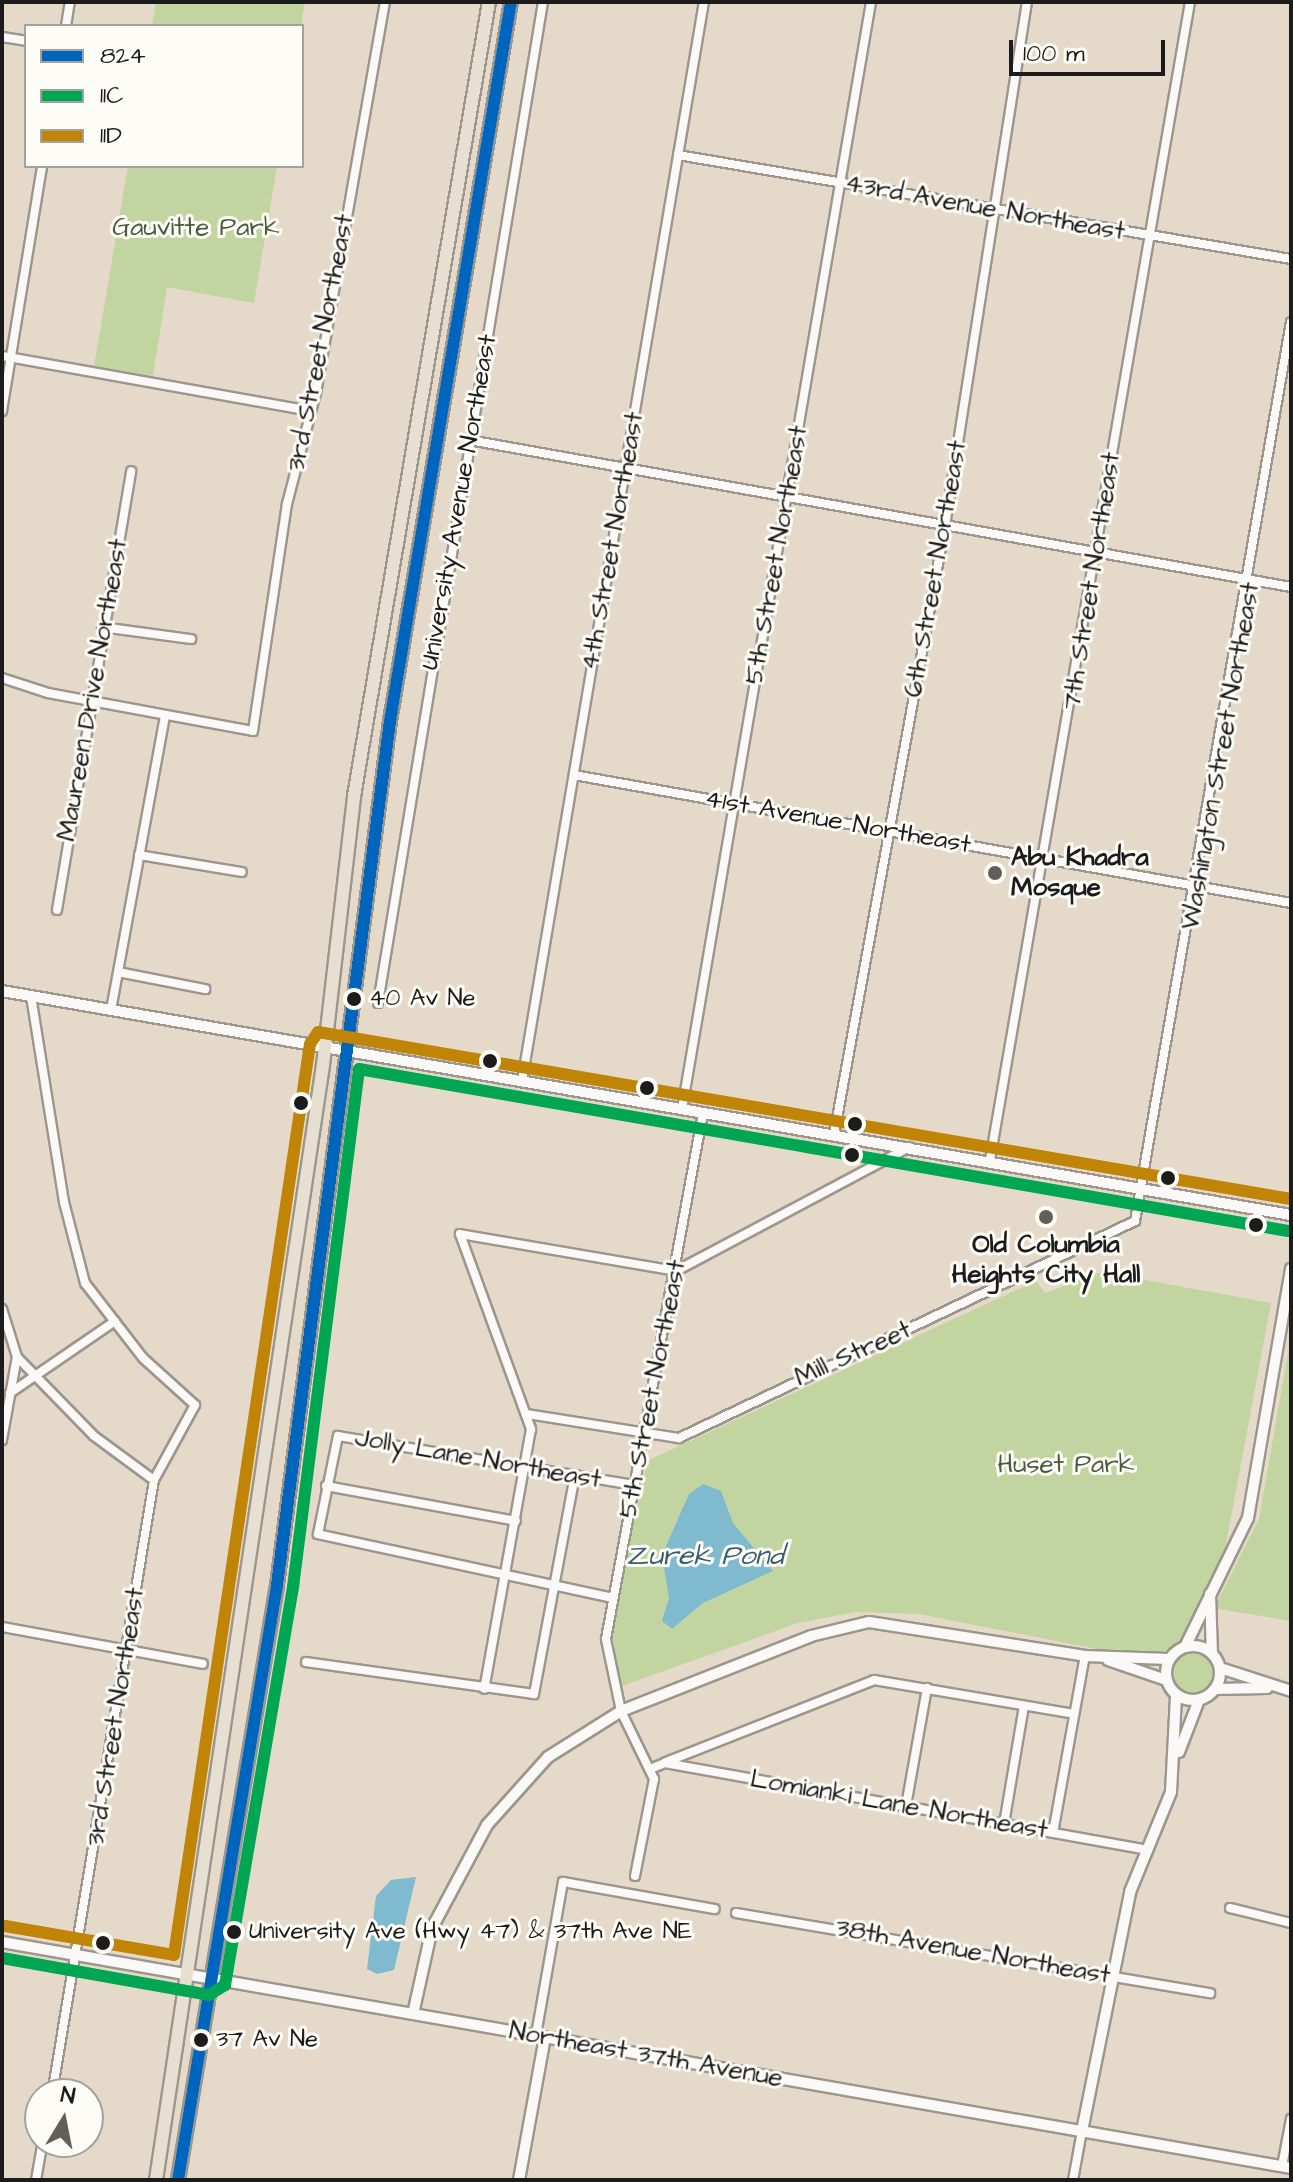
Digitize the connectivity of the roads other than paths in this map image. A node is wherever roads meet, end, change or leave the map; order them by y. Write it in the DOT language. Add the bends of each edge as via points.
graph roads {
  1 [pos="70,2"];
  2 [pos="385,2"];
  3 [pos="489,2"];
  4 [pos="511,2"];
  5 [pos="543,2"];
  6 [pos="704,2"];
  7 [pos="871,2"];
  8 [pos="1027,2"];
  9 [pos="1190,2"];
  10 [pos="66,24"];
  11 [pos="2,37"];
  12 [pos="24,41"];
  13 [pos="678,155"];
  14 [pos="42,168"];
  15 [pos="840,183"];
  16 [pos="995,210"];
  17 [pos="1146,237"];
  18 [pos="1291,259"];
  19 [pos="1291,322"];
  20 [pos="6,357"];
  21 [pos="2,411"];
  22 [pos="311,411"];
  23 [pos="469,440"];
  24 [pos="625,468"];
  25 [pos="131,471"];
  26 [pos="787,497"];
  27 [pos="945,526"];
  28 [pos="1098,553"];
  29 [pos="1252,580"];
  30 [pos="1291,587"];
  31 [pos="102,627"];
  32 [pos="191,639"];
  33 [pos="2,678"];
  34 [pos="88,701"];
  35 [pos="165,715"];
  36 [pos="574,775"];
  37 [pos="735,804"];
  38 [pos="889,832"];
  39 [pos="139,855"];
  40 [pos="1046,859"];
  41 [pos="242,872"];
  42 [pos="1198,886"];
  43 [pos="1291,903"];
  44 [pos="57,910"];
  45 [pos="118,972"];
  46 [pos="205,989"];
  47 [pos="2,991"];
  48 [pos="31,996"];
  49 [pos="378,1003"];
  50 [pos="111,1010"];
  51 [pos="326,1046"];
  52 [pos="345,1050"];
  53 [pos="522,1081"];
  54 [pos="682,1109"];
  55 [pos="703,1113"];
  56 [pos="834,1135"];
  57 [pos="909,1147"];
  58 [pos="990,1160"];
  59 [pos="1145,1188"];
  60 [pos="1291,1215"];
  61 [pos="1291,1269"];
  62 [pos="676,1271"];
  63 [pos="2,1309"];
  64 [pos="115,1321"];
  65 [pos="17,1357"];
  66 [pos="34,1375"];
  67 [pos="10,1393"];
  68 [pos="527,1414"];
  69 [pos="641,1433"];
  70 [pos="2,1440"];
  71 [pos="526,1467"];
  72 [pos="575,1475"];
  73 [pos="154,1480"];
  74 [pos="633,1485"];
  75 [pos="326,1486"];
  76 [pos="516,1521"];
  77 [pos="505,1578"];
  78 [pos="557,1588"];
  79 [pos="1210,1594"];
  80 [pos="613,1598"];
  81 [pos="2,1627"];
  82 [pos="1185,1647"];
  83 [pos="127,1650"];
  84 [pos="1212,1653"];
  85 [pos="1085,1656"];
  86 [pos="1099,1657"];
  87 [pos="1169,1659"];
  88 [pos="306,1662"];
  89 [pos="203,1664"];
  90 [pos="1220,1668"];
  91 [pos="1166,1680"];
  92 [pos="927,1688"];
  93 [pos="1277,1688"];
  94 [pos="484,1689"];
  95 [pos="1215,1689"];
  96 [pos="1291,1691"];
  97 [pos="1176,1696"];
  98 [pos="1199,1700"];
  99 [pos="1024,1706"];
  100 [pos="621,1711"];
  101 [pos="1074,1714"];
  102 [pos="1178,1754"];
  103 [pos="665,1763"];
  104 [pos="650,1769"];
  105 [pos="906,1806"];
  106 [pos="1004,1824"];
  107 [pos="1053,1833"];
  108 [pos="1148,1850"];
  109 [pos="635,1876"];
  110 [pos="1230,1908"];
  111 [pos="715,1909"];
  112 [pos="736,1913"];
  113 [pos="1291,1923"];
  114 [pos="2,1942"];
  115 [pos="78,1955"];
  116 [pos="187,1974"];
  117 [pos="1111,1976"];
  118 [pos="210,1979"];
  119 [pos="1210,1993"];
  120 [pos="413,2014"];
  121 [pos="541,2036"];
  122 [pos="55,2078"];
  123 [pos="1291,2119"];
  124 [pos="1082,2131"];
  125 [pos="40,2158"];
  126 [pos="1286,2167"];
  127 [pos="36,2180"];
  128 [pos="156,2180"];
  129 [pos="178,2180"];
  130 [pos="519,2180"];
  131 [pos="1073,2180"];
  1 -- 10 [label="street"];
  2 -- 22 [label="street, 3rd Street Northeast"];
  3 -- 51 [label="main road, University Avenue Northeast" via="359,760"];
  4 -- 52 [label="main road, University Avenue Northeast" via="458,291"];
  5 -- 23 [label="street, University Avenue Northeast"];
  6 -- 13 [label="street, 4th Street Northeast"];
  7 -- 15 [label="street, 5th Street Northeast"];
  8 -- 16 [label="street, 6th Street Northeast"];
  9 -- 17 [label="street, 7th Street Northeast"];
  11 -- 12 [label="street"];
  13 -- 15 [label="street, 43rd Avenue Northeast"];
  13 -- 24 [label="street, 4th Street Northeast"];
  14 -- 20 [label="street"];
  15 -- 16 [label="street, 43rd Avenue Northeast"];
  15 -- 26 [label="street, 5th Street Northeast"];
  16 -- 17 [label="street, 43rd Avenue Northeast"];
  16 -- 27 [label="street, 6th Street Northeast"];
  17 -- 18 [label="street, 43rd Avenue Northeast"];
  17 -- 28 [label="street, 7th Street Northeast"];
  19 -- 29 [label="street, Washington Street Northeast"];
  20 -- 21 [label="street"];
  20 -- 22 [label="street"];
  22 -- 35 [label="street, 3rd Street Northeast" via="287,504 253,731"];
  23 -- 24 [label="street"];
  23 -- 49 [label="street, University Avenue Northeast"];
  24 -- 26 [label="street"];
  24 -- 36 [label="street, 4th Street Northeast"];
  25 -- 31 [label="street, Maureen Drive Northeast"];
  26 -- 27 [label="street"];
  26 -- 37 [label="street, 5th Street Northeast"];
  27 -- 28 [label="street"];
  27 -- 38 [label="street, 6th Street Northeast"];
  28 -- 29 [label="street"];
  28 -- 40 [label="street, 7th Street Northeast"];
  29 -- 30 [label="street"];
  29 -- 42 [label="street, Washington Street Northeast"];
  31 -- 32 [label="street"];
  31 -- 34 [label="street, Maureen Drive Northeast"];
  33 -- 34 [label="street"];
  34 -- 35 [label="street"];
  34 -- 44 [label="street, Maureen Drive Northeast"];
  35 -- 39 [label="street"];
  36 -- 37 [label="street, 41st Avenue Northeast"];
  36 -- 53 [label="street, 4th Street Northeast"];
  37 -- 38 [label="street, 41st Avenue Northeast"];
  37 -- 54 [label="street, 5th Street Northeast"];
  38 -- 40 [label="street, 41st Avenue Northeast"];
  38 -- 56 [label="street, 6th Street Northeast"];
  39 -- 41 [label="street"];
  39 -- 45 [label="street"];
  40 -- 42 [label="street, 41st Avenue Northeast"];
  40 -- 58 [label="street, 7th Street Northeast"];
  42 -- 43 [label="street, 41st Avenue Northeast"];
  42 -- 59 [label="street, Washington Street Northeast"];
  45 -- 46 [label="street"];
  45 -- 50 [label="street"];
  47 -- 48 [label="street"];
  48 -- 50 [label="street"];
  48 -- 64 [label="street" via="64,1202 85,1283"];
  50 -- 51 [label="street"];
  51 -- 52 [label="street"];
  51 -- 116 [label="main road, University Avenue Northeast"];
  52 -- 53 [label="street"];
  52 -- 118 [label="main road, University Avenue Northeast" via="277,1585"];
  53 -- 54 [label="street"];
  54 -- 55 [label="street"];
  55 -- 56 [label="street"];
  55 -- 62 [label="street, 5th Street Northeast"];
  56 -- 57 [label="street"];
  57 -- 58 [label="street"];
  57 -- 62 [label="street"];
  58 -- 59 [label="street"];
  59 -- 60 [label="street"];
  59 -- 69 [label="street, Mill Street" via="1135,1221 932,1320 679,1438"];
  61 -- 79 [label="street" via="1248,1518"];
  62 -- 68 [label="street" via="460,1234"];
  62 -- 69 [label="street, 5th Street Northeast"];
  63 -- 65 [label="street"];
  64 -- 66 [label="street"];
  64 -- 73 [label="street, 3rd Street Northeast" via="195,1405"];
  65 -- 66 [label="street"];
  65 -- 67 [label="street"];
  66 -- 67 [label="street"];
  66 -- 73 [label="street" via="94,1436"];
  67 -- 70 [label="street"];
  68 -- 69 [label="street, Mill Street"];
  68 -- 71 [label="street"];
  69 -- 74 [label="street, 5th Street Northeast"];
  71 -- 72 [label="street, Jolly Lane Northeast"];
  71 -- 75 [label="street, Jolly Lane Northeast" via="338,1436"];
  71 -- 76 [label="street"];
  72 -- 74 [label="street, Jolly Lane Northeast"];
  72 -- 78 [label="street"];
  73 -- 83 [label="street, 3rd Street Northeast"];
  74 -- 80 [label="street, 5th Street Northeast"];
  75 -- 76 [label="street"];
  75 -- 77 [label="street, Jolly Lane Northeast" via="318,1534 326,1542"];
  76 -- 77 [label="street"];
  77 -- 78 [label="street"];
  77 -- 94 [label="street"];
  78 -- 80 [label="street"];
  78 -- 94 [label="street" via="534,1694"];
  79 -- 82 [label="street"];
  79 -- 84 [label="street"];
  80 -- 100 [label="street, 5th Street Northeast" via="606,1659"];
  81 -- 83 [label="street"];
  82 -- 84 [label="street"];
  82 -- 87 [label="street"];
  83 -- 89 [label="street"];
  83 -- 115 [label="street, 3rd Street Northeast"];
  84 -- 90 [label="street"];
  85 -- 86 [label="street"];
  85 -- 100 [label="street" via="869,1622 811,1636"];
  85 -- 101 [label="street"];
  86 -- 87 [label="street"];
  86 -- 91 [label="street"];
  87 -- 91 [label="street"];
  88 -- 94 [label="street"];
  90 -- 93 [label="street"];
  90 -- 95 [label="street"];
  91 -- 97 [label="street"];
  92 -- 99 [label="street"];
  92 -- 103 [label="street" via="874,1680"];
  92 -- 105 [label="street"];
  93 -- 95 [label="street"];
  93 -- 96 [label="street"];
  95 -- 98 [label="street"];
  97 -- 98 [label="street"];
  97 -- 102 [label="street"];
  98 -- 102 [label="street"];
  99 -- 101 [label="street"];
  99 -- 106 [label="street"];
  100 -- 104 [label="street, 5th Street Northeast"];
  100 -- 120 [label="street" via="548,1757 487,1825 432,1928"];
  101 -- 107 [label="street"];
  102 -- 108 [label="street"];
  103 -- 104 [label="street"];
  103 -- 105 [label="street, Lomianki Lane Northeast"];
  104 -- 109 [label="street"];
  105 -- 106 [label="street, Lomianki Lane Northeast"];
  106 -- 107 [label="street, Lomianki Lane Northeast"];
  107 -- 108 [label="street, Lomianki Lane Northeast"];
  108 -- 117 [label="street" via="1130,1892"];
  110 -- 113 [label="street"];
  111 -- 121 [label="street" via="563,1882"];
  112 -- 117 [label="street, 38th Avenue Northeast"];
  114 -- 115 [label="street, Northeast 37th Avenue"];
  115 -- 116 [label="street, Northeast 37th Avenue"];
  115 -- 122 [label="street, 3rd Street Northeast"];
  116 -- 118 [label="street, Northeast 37th Avenue"];
  116 -- 128 [label="main road, University Avenue Northeast"];
  117 -- 119 [label="street, 38th Avenue Northeast"];
  117 -- 124 [label="street"];
  118 -- 120 [label="street, Northeast 37th Avenue"];
  118 -- 129 [label="main road, University Avenue Northeast"];
  120 -- 121 [label="street, Northeast 37th Avenue"];
  121 -- 124 [label="street, Northeast 37th Avenue"];
  121 -- 130 [label="street"];
  123 -- 126 [label="street"];
  124 -- 126 [label="street, Northeast 37th Avenue"];
  124 -- 131 [label="street"];
  125 -- 127 [label="street"];
}
